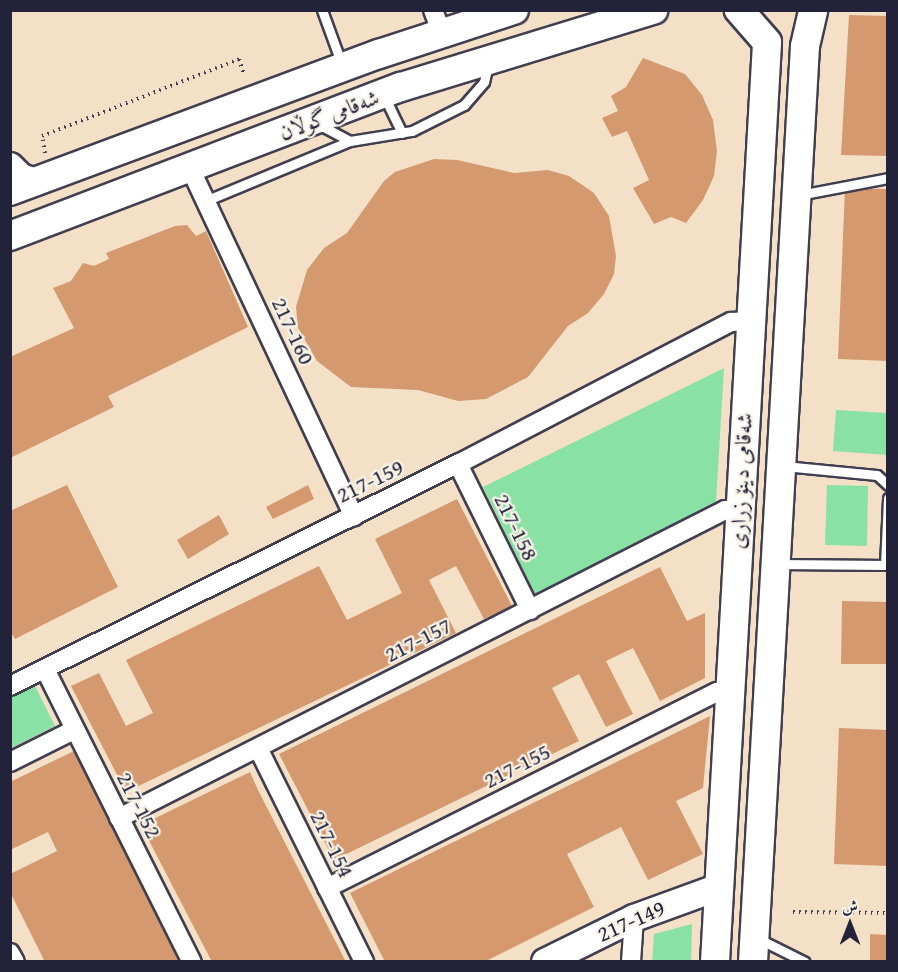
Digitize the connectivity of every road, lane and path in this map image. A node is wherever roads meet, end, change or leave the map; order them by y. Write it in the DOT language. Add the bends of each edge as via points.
graph roads {
  1 [pos="322,10"];
  2 [pos="514,10"];
  3 [pos="653,10"];
  4 [pos="739,10"];
  5 [pos="813,10"];
  6 [pos="437,22"];
  7 [pos="766,42"];
  8 [pos="805,46"];
  9 [pos="489,59"];
  10 [pos="343,68"];
  11 [pos="244,74"];
  12 [pos="383,94"];
  13 [pos="314,120"];
  14 [pos="402,133"];
  15 [pos="350,141"];
  16 [pos="45,153"];
  17 [pos="10,166"];
  18 [pos="189,168"];
  19 [pos="888,178"];
  20 [pos="23,186"];
  21 [pos="796,196"];
  22 [pos="205,201"];
  23 [pos="10,236"];
  24 [pos="750,321"];
  25 [pos="458,464"];
  26 [pos="779,465"];
  27 [pos="888,485"];
  28 [pos="888,498"];
  29 [pos="739,510"];
  30 [pos="354,516"];
  31 [pos="774,564"];
  32 [pos="886,565"];
  33 [pos="530,610"];
  34 [pos="45,669"];
  35 [pos="10,686"];
  36 [pos="729,690"];
  37 [pos="74,730"];
  38 [pos="258,748"];
  39 [pos="10,762"];
  40 [pos="119,818"];
  41 [pos="719,887"];
  42 [pos="327,888"];
  43 [pos="793,912"];
  44 [pos="888,914"];
  45 [pos="634,918"];
  46 [pos="754,949"];
  47 [pos="10,953"];
  48 [pos="15,962"];
  49 [pos="192,962"];
  50 [pos="364,962"];
  51 [pos="545,962"];
  52 [pos="631,962"];
  53 [pos="714,962"];
  54 [pos="806,962"];
  1 -- 10 [label="lane"];
  2 -- 6 [label="main road, شەقامی گوڵان"];
  3 -- 9 [label="main road, شەقامی گوڵان"];
  4 -- 7 [label="main road"];
  5 -- 8 [label="main road, شەقامی دینۆ زراری"];
  6 -- 10 [label="main road, شەقامی گوڵان"];
  7 -- 8 [label="main road" via="785,32 797,35"];
  7 -- 24 [label="main road, شەقامی دینۆ زراری"];
  8 -- 21 [label="main road, شەقامی دینۆ زراری"];
  9 -- 12 [label="main road, شەقامی گوڵان"];
  9 -- 14 [label="lane" via="484,82 464,105"];
  10 -- 20 [label="main road, شەقامی گوڵان"];
  11 -- 16 [label="path" via="238,59 42,136"];
  12 -- 13 [label="main road, شەقامی گوڵان"];
  12 -- 14 [label="lane"];
  13 -- 15 [label="lane" via="330,133"];
  13 -- 18 [label="main road, شەقامی گوڵان"];
  14 -- 15 [label="lane"];
  15 -- 22 [label="lane"];
  17 -- 20 [label="street" via="21,177"];
  18 -- 22 [label="street, 217-160"];
  18 -- 23 [label="main road, شەقامی گوڵان"];
  19 -- 21 [label="lane"];
  21 -- 26 [label="main road, شەقامی دینۆ زراری"];
  22 -- 30 [label="street, 217-160"];
  24 -- 25 [label="street, 217-159" via="731,322"];
  24 -- 29 [label="main road, شەقامی دینۆ زراری"];
  25 -- 30 [label="street, 217-159"];
  25 -- 33 [label="street, 217-158"];
  26 -- 27 [label="lane" via="877,475"];
  26 -- 31 [label="main road, شەقامی دینۆ زراری"];
  28 -- 32 [label="lane"];
  29 -- 33 [label="street, 217-157" via="725,510"];
  29 -- 36 [label="main road, شەقامی دینۆ زراری"];
  30 -- 34 [label="street, 217-159"];
  31 -- 32 [label="lane"];
  31 -- 46 [label="main road, شەقامی دینۆ زراری"];
  33 -- 38 [label="street, 217-157"];
  34 -- 35 [label="street, 217-159"];
  34 -- 37 [label="street, 217-152"];
  36 -- 41 [label="main road, شەقامی دینۆ زراری"];
  36 -- 42 [label="street, 217-155" via="717,692"];
  37 -- 39 [label="street"];
  37 -- 40 [label="street, 217-152"];
  38 -- 40 [label="street, 217-157"];
  38 -- 42 [label="street, 217-154"];
  40 -- 49 [label="street, 217-152"];
  41 -- 45 [label="street, 217-149" via="702,890"];
  41 -- 53 [label="main road, شەقامی دینۆ زراری"];
  42 -- 50 [label="street, 217-154"];
  43 -- 44 [label="path"];
  45 -- 51 [label="street, 217-149"];
  45 -- 52 [label="street"];
  46 -- 54 [label="lane"];
  47 -- 48 [label="street"];
}
